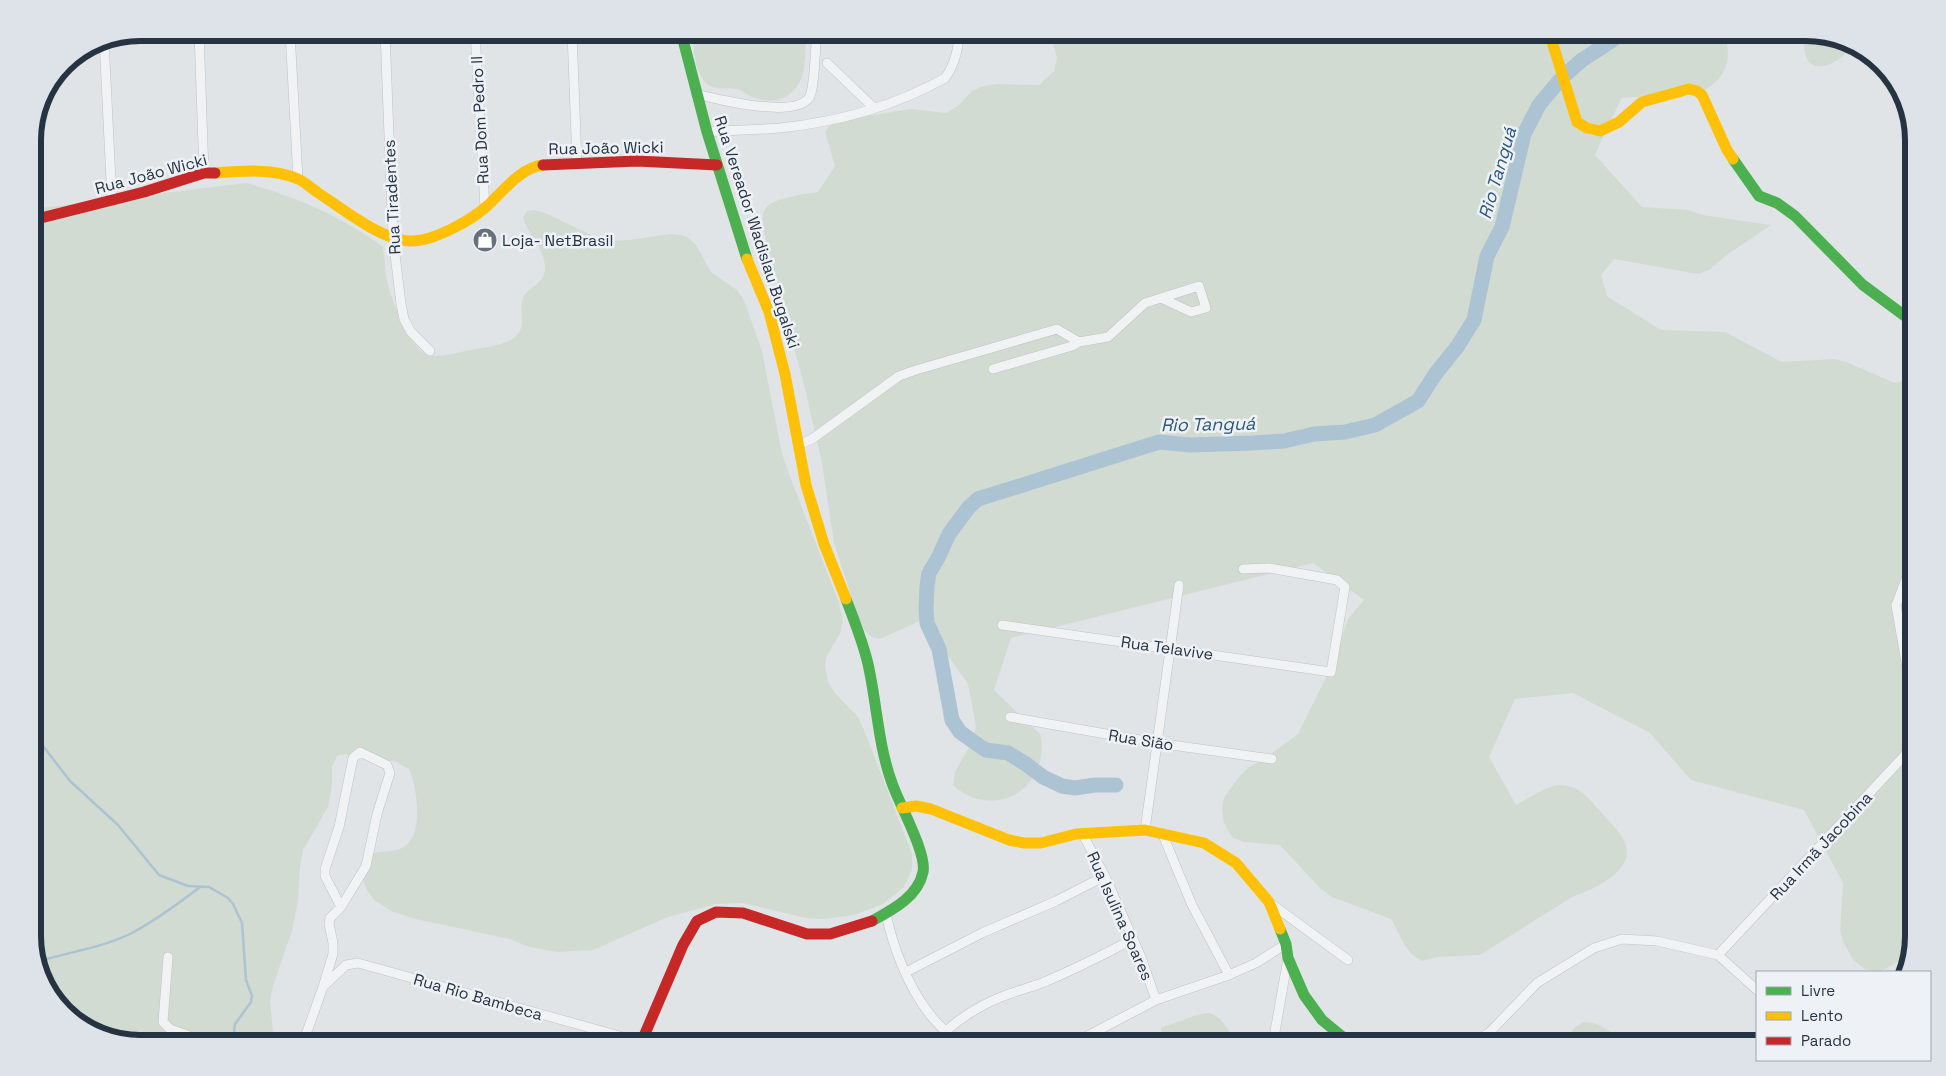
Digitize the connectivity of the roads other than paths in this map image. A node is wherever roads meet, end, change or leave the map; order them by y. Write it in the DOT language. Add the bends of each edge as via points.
graph roads {
  1 [pos="199,41"];
  2 [pos="290,41"];
  3 [pos="385,41"];
  4 [pos="476,41"];
  5 [pos="572,41"];
  6 [pos="683,41"];
  7 [pos="815,41"];
  8 [pos="959,41"];
  9 [pos="1552,41"];
  10 [pos="104,49"];
  11 [pos="827,63"];
  12 [pos="696,94"];
  13 [pos="874,108"];
  14 [pos="707,132"];
  15 [pos="577,163"];
  16 [pos="717,165"];
  17 [pos="204,173"];
  18 [pos="298,179"];
  19 [pos="112,201"];
  20 [pos="485,208"];
  21 [pos="41,218"];
  22 [pos="393,238"];
  23 [pos="1161,298"];
  24 [pos="1905,316"];
  25 [pos="1079,342"];
  26 [pos="430,351"];
  27 [pos="992,369"];
  28 [pos="798,445"];
  29 [pos="1243,570"];
  30 [pos="1905,582"];
  31 [pos="1179,585"];
  32 [pos="1002,625"];
  33 [pos="1171,648"];
  34 [pos="1905,656"];
  35 [pos="1010,717"];
  36 [pos="1157,743"];
  37 [pos="1905,755"];
  38 [pos="1272,759"];
  39 [pos="902,808"];
  40 [pos="1145,830"];
  41 [pos="1162,833"];
  42 [pos="1082,834"];
  43 [pos="1105,876"];
  44 [pos="1269,902"];
  45 [pos="341,907"];
  46 [pos="886,913"];
  47 [pos="1132,939"];
  48 [pos="1286,944"];
  49 [pos="1718,955"];
  50 [pos="168,957"];
  51 [pos="1288,958"];
  52 [pos="1348,960"];
  53 [pos="906,972"];
  54 [pos="1230,975"];
  55 [pos="323,987"];
  56 [pos="1756,989"];
  57 [pos="1156,1000"];
  58 [pos="946,1031"];
  59 [pos="186,1035"];
  60 [pos="306,1035"];
  61 [pos="613,1035"];
  62 [pos="644,1035"];
  63 [pos="949,1035"];
  64 [pos="1091,1035"];
  65 [pos="1275,1035"];
  66 [pos="1340,1035"];
  67 [pos="1485,1035"];
  1 -- 17 [label="street"];
  2 -- 18 [label="street"];
  3 -- 22 [label="street, Rua Tiradentes"];
  4 -- 20 [label="street, Rua Dom Pedro II"];
  5 -- 15 [label="street"];
  6 -- 12 [label="street, Rua Vereador Wadislau Bugalski"];
  7 -- 12 [label="street" via="812,91 802,103 764,107"];
  8 -- 13 [label="street" via="951,70 945,78"];
  9 -- 24 [label="street" via="1578,122 1587,128 1600,131 1619,122 1642,102 1690,89 1697,91 1702,95 1727,150 1759,196 1778,203 1795,216 1863,285"];
  10 -- 19 [label="street"];
  11 -- 13 [label="street"];
  12 -- 14 [label="street, Rua Vereador Wadislau Bugalski"];
  13 -- 14 [label="street" via="831,120 780,128"];
  14 -- 16 [label="street, Rua Vereador Wadislau Bugalski"];
  15 -- 16 [label="street, Rua João Wicki"];
  15 -- 20 [label="street, Rua João Wicki" via="540,165 526,171"];
  16 -- 28 [label="street, Rua Vereador Wadislau Bugalski" via="749,264 769,312"];
  17 -- 18 [label="street, Rua João Wicki" via="249,171"];
  17 -- 19 [label="street, Rua João Wicki"];
  18 -- 22 [label="street, Rua João Wicki" via="357,219"];
  19 -- 21 [label="street, Rua João Wicki"];
  20 -- 22 [label="street, Rua João Wicki" via="463,223 425,239"];
  22 -- 26 [label="street, Rua Tiradentes" via="404,320"];
  23 -- 23 [label="street" via="1191,312 1206,308 1199,286"];
  23 -- 25 [label="street" via="1145,303 1108,337"];
  25 -- 27 [label="street"];
  25 -- 28 [label="street" via="1057,329 899,376 812,439"];
  28 -- 39 [label="street, Rua Vereador Wadislau Bugalski" via="806,486 824,544 868,662 882,749"];
  29 -- 33 [label="street, Rua Telavive" via="1269,568 1337,580 1345,587 1332,672"];
  30 -- 34 [label="street" via="1896,605"];
  31 -- 33 [label="street"];
  32 -- 33 [label="street, Rua Telavive"];
  33 -- 36 [label="street"];
  35 -- 36 [label="street, Rua Sião"];
  36 -- 38 [label="street, Rua Sião"];
  36 -- 40 [label="street"];
  37 -- 49 [label="street, Rua Irmã Jacobina"];
  39 -- 42 [label="street" via="931,809 1024,843 1041,843"];
  39 -- 46 [label="street, Rua Vereador Wadislau Bugalski" via="922,856 923,872 916,887 899,906"];
  40 -- 41 [label="street"];
  40 -- 42 [label="street"];
  41 -- 44 [label="street" via="1204,843 1236,863"];
  41 -- 54 [label="street" via="1192,905"];
  42 -- 43 [label="street, Rua Isulina Soares"];
  43 -- 47 [label="street, Rua Isulina Soares"];
  43 -- 53 [label="street" via="1056,902 982,932"];
  44 -- 48 [label="street"];
  44 -- 52 [label="street"];
  45 -- 45 [label="street" via="325,876 325,869 339,827 353,758 360,752 387,765 390,773 368,858"];
  45 -- 55 [label="street" via="330,918 333,954"];
  46 -- 53 [label="street" via="889,931"];
  46 -- 62 [label="street, Rua Vereador Wadislau Bugalski" via="870,922 830,934 807,934 743,913 716,912 698,921 683,945"];
  47 -- 57 [label="street, Rua Isulina Soares"];
  47 -- 58 [label="street" via="1081,966 984,1005"];
  48 -- 51 [label="street"];
  48 -- 54 [label="street"];
  49 -- 56 [label="street"];
  49 -- 67 [label="street" via="1657,941 1622,939 1594,948 1537,983"];
  50 -- 59 [label="street" via="163,1022 170,1029"];
  51 -- 65 [label="street"];
  51 -- 66 [label="street" via="1304,995 1322,1020"];
  53 -- 58 [label="street" via="926,1010"];
  54 -- 57 [label="street"];
  55 -- 60 [label="street"];
  55 -- 61 [label="street, Rua Rio Bambeca" via="346,965 358,963"];
  57 -- 64 [label="street"];
  58 -- 63 [label="street"];
}
